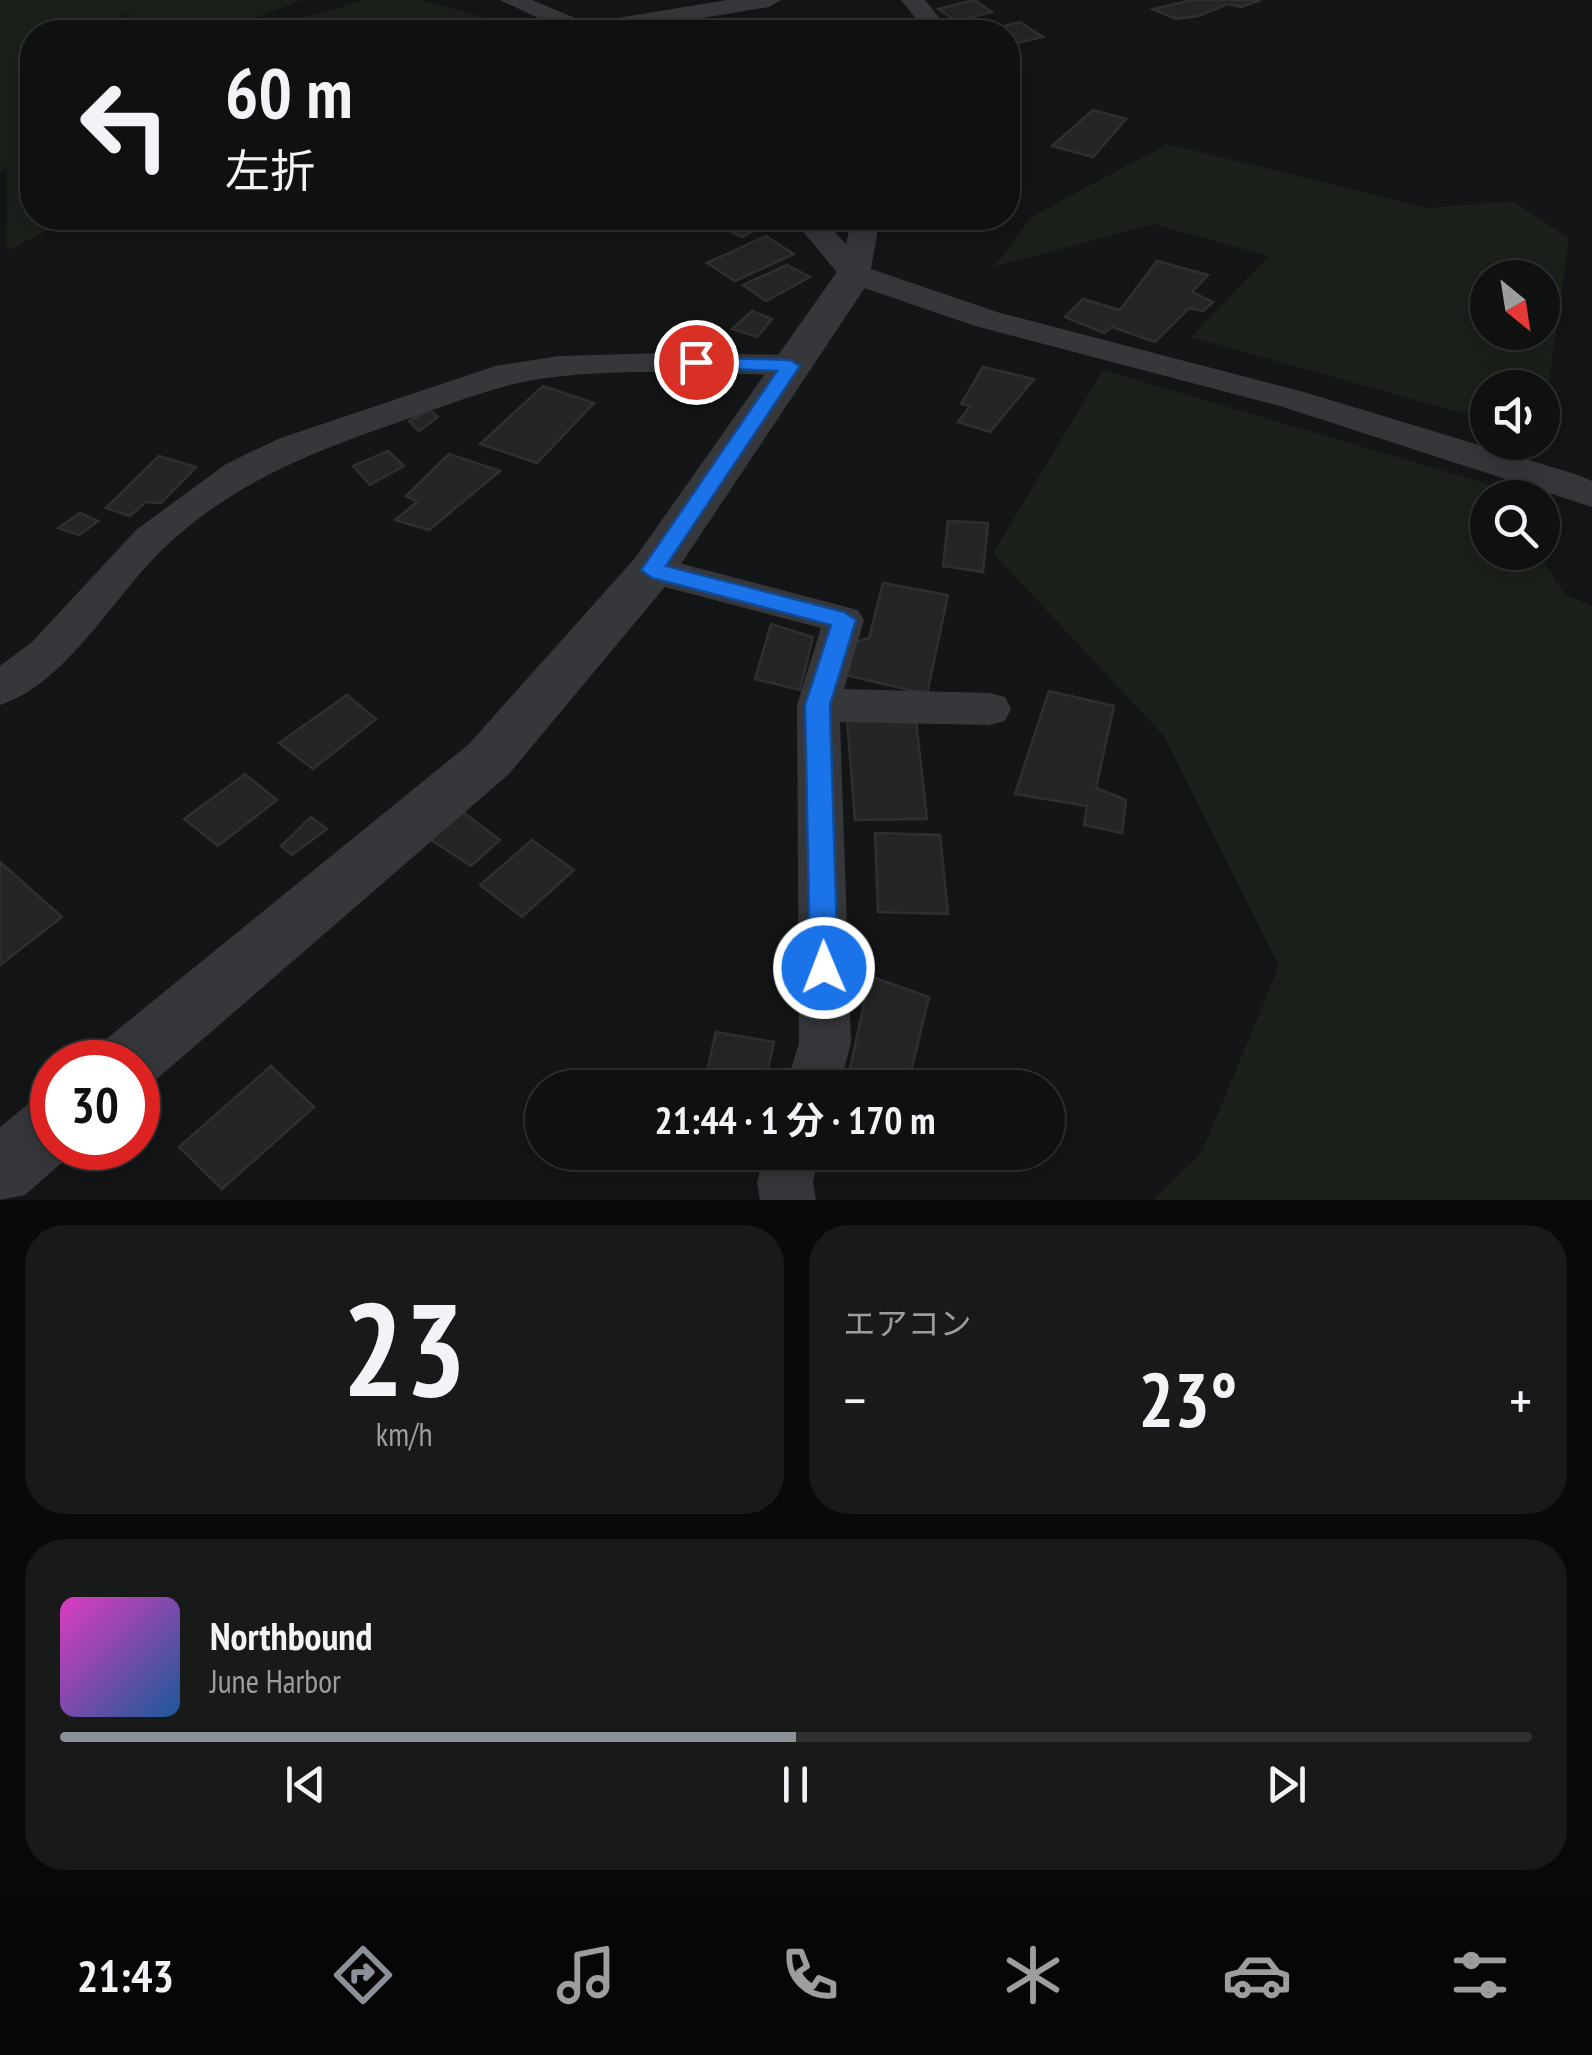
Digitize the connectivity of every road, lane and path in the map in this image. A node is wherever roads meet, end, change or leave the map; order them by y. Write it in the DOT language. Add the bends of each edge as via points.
graph roads {
  1 [pos="512,0"];
  2 [pos="769,0"];
  3 [pos="913,0"];
  4 [pos="558,20"];
  5 [pos="655,20"];
  6 [pos="929,20"];
  7 [pos="817,230"];
  8 [pos="864,230"];
  9 [pos="855,274"];
  10 [pos="790,366"];
  11 [pos="1592,495"];
  12 [pos="652,570"];
  13 [pos="0,689"];
  14 [pos="818,705"];
  15 [pos="990,708"];
  16 [pos="154,1040"];
  17 [pos="818,1070"];
  18 [pos="30,1146"];
  19 [pos="788,1170"];
  20 [pos="0,1171"];
  21 [pos="788,1200"];
  1 -- 4 [label="street"];
  2 -- 5 [label="street"];
  3 -- 6 [label="street"];
  7 -- 9 [label="street"];
  8 -- 9 [label="street"];
  9 -- 10 [label="street"];
  9 -- 11 [label="street" via="986,319 1292,399"];
  10 -- 12 [label="street"];
  10 -- 13 [label="street" via="559,366 507,373 291,447 239,472 150,539 48,652"];
  12 -- 14 [label="street" via="844,620"];
  12 -- 16 [label="street" via="489,759"];
  14 -- 15 [label="street"];
  14 -- 17 [label="street" via="826,1043"];
  18 -- 20 [label="street"];
  19 -- 21 [label="street"];
}
